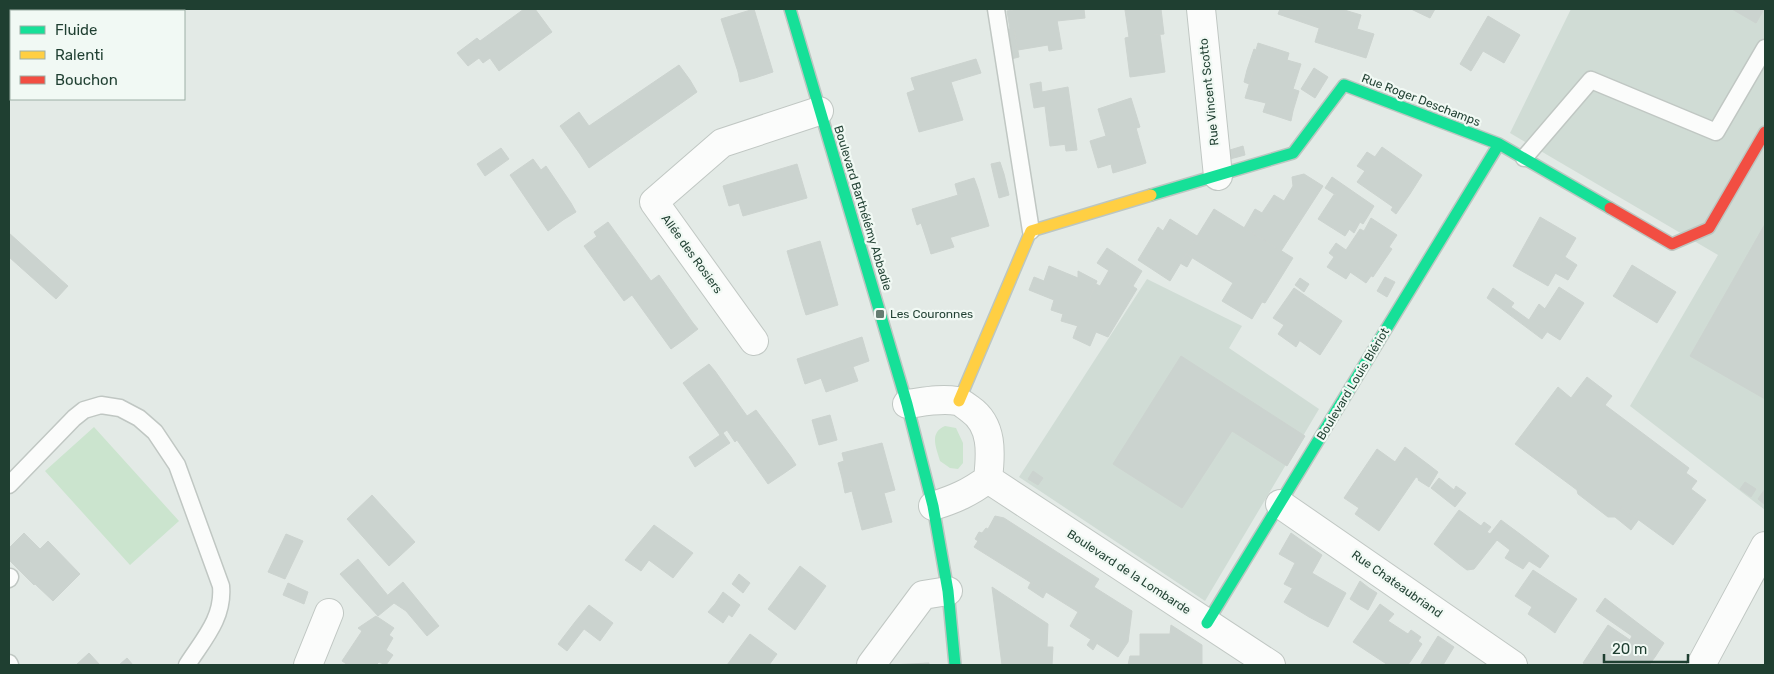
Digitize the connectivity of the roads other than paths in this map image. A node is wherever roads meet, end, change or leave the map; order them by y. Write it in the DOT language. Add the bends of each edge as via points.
graph roads {
  1 [pos="790,9"];
  2 [pos="996,9"];
  3 [pos="1201,9"];
  4 [pos="1765,48"];
  5 [pos="819,111"];
  6 [pos="1765,132"];
  7 [pos="1499,144"];
  8 [pos="1524,158"];
  9 [pos="1218,176"];
  10 [pos="1031,230"];
  11 [pos="754,341"];
  12 [pos="959,401"];
  13 [pos="907,404"];
  14 [pos="988,478"];
  15 [pos="9,484"];
  16 [pos="1280,504"];
  17 [pos="933,506"];
  18 [pos="1765,546"];
  19 [pos="948,591"];
  20 [pos="330,613"];
  21 [pos="1207,623"];
  22 [pos="1230,638"];
  23 [pos="187,665"];
  24 [pos="308,665"];
  25 [pos="871,665"];
  26 [pos="955,665"];
  27 [pos="1230,665"];
  28 [pos="1271,665"];
  29 [pos="1513,665"];
  30 [pos="1701,665"];
  1 -- 5 [label="street, Boulevard Barthélémy Abbadie"];
  2 -- 10 [label="lane"];
  3 -- 9 [label="street, Rue Vincent Scotto"];
  4 -- 8 [label="lane" via="1716,132 1591,80"];
  5 -- 11 [label="street, Allée des Rosiers" via="722,143 654,202"];
  5 -- 13 [label="street, Boulevard Barthélémy Abbadie"];
  6 -- 8 [label="street, Rue Roger Deschamps" via="1709,228 1672,244"];
  7 -- 8 [label="street, Rue Roger Deschamps"];
  7 -- 9 [label="street, Rue Roger Deschamps" via="1344,85 1293,153"];
  7 -- 16 [label="street, Boulevard Louis Blériot"];
  9 -- 10 [label="street, Rue Roger Deschamps"];
  10 -- 12 [label="street"];
  12 -- 13 [label="street"];
  12 -- 14 [label="street" via="978,414 989,434"];
  13 -- 17 [label="street, Boulevard Barthélémy Abbadie"];
  14 -- 17 [label="street" via="955,500"];
  14 -- 21 [label="street, Boulevard de la Lombarde"];
  15 -- 23 [label="lane" via="84,410 101,405 120,408 155,432 177,465 221,586 222,598 215,622"];
  16 -- 21 [label="street, Boulevard Louis Blériot"];
  16 -- 29 [label="street, Rue Chateaubriand"];
  17 -- 19 [label="street, Boulevard Barthélémy Abbadie"];
  18 -- 30 [label="street"];
  19 -- 25 [label="street" via="924,594"];
  19 -- 26 [label="street, Boulevard Barthélémy Abbadie"];
  20 -- 24 [label="street"];
  21 -- 22 [label="street, Boulevard de la Lombarde"];
  22 -- 27 [label="street"];
  22 -- 28 [label="street, Boulevard de la Lombarde"];
}
